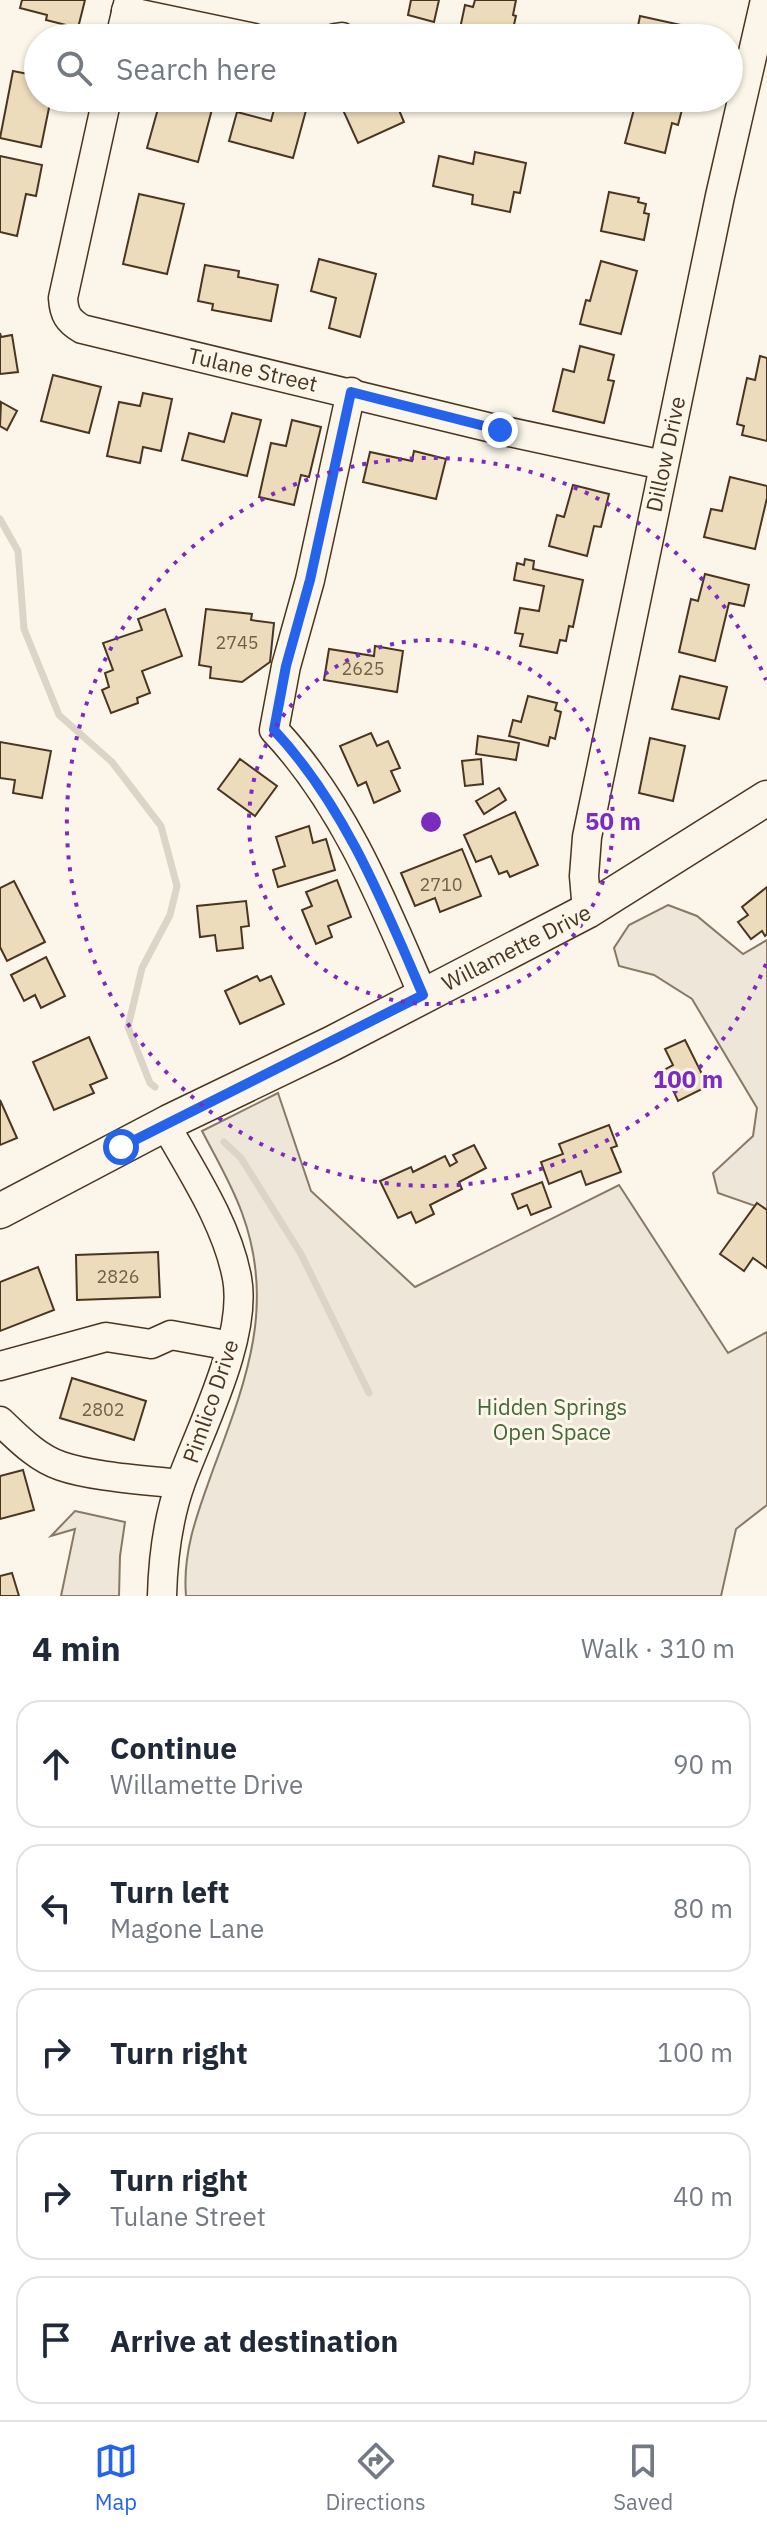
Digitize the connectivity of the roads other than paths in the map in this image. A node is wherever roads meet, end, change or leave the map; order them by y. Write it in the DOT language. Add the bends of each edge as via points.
graph roads {
  1 [pos="765,0"];
  2 [pos="125,16"];
  3 [pos="172,24"];
  4 [pos="753,109"];
  5 [pos="104,112"];
  6 [pos="351,392"];
  7 [pos="663,465"];
  8 [pos="767,798"];
  9 [pos="587,911"];
  10 [pos="423,995"];
  11 [pos="165,1124"];
  12 [pos="0,1211"];
  13 [pos="231,1346"];
  14 [pos="0,1366"];
  15 [pos="0,1421"];
  16 [pos="180,1484"];
  17 [pos="162,1596"];
  1 -- 4 [label="street, Dillow Drive"];
  2 -- 3 [label="street"];
  4 -- 7 [label="street, Dillow Drive"];
  5 -- 6 [label="street, Tulane Street" via="63,298 70,322"];
  6 -- 7 [label="street, Tulane Street"];
  6 -- 10 [label="street" via="274,730 302,760 335,810"];
  7 -- 9 [label="street, Dillow Drive" via="587,837"];
  8 -- 9 [label="main road, Willamette Drive"];
  9 -- 10 [label="main road, Willamette Drive"];
  10 -- 11 [label="main road, Willamette Drive"];
  11 -- 12 [label="main road, Willamette Drive"];
  11 -- 13 [label="street, Pimlico Drive" via="232,1257 238,1281"];
  13 -- 14 [label="street" via="171,1335 151,1344 106,1337"];
  13 -- 16 [label="street, Pimlico Drive"];
  15 -- 16 [label="street" via="27,1447 60,1466"];
  16 -- 17 [label="street, Pimlico Drive" via="166,1542"];
}
